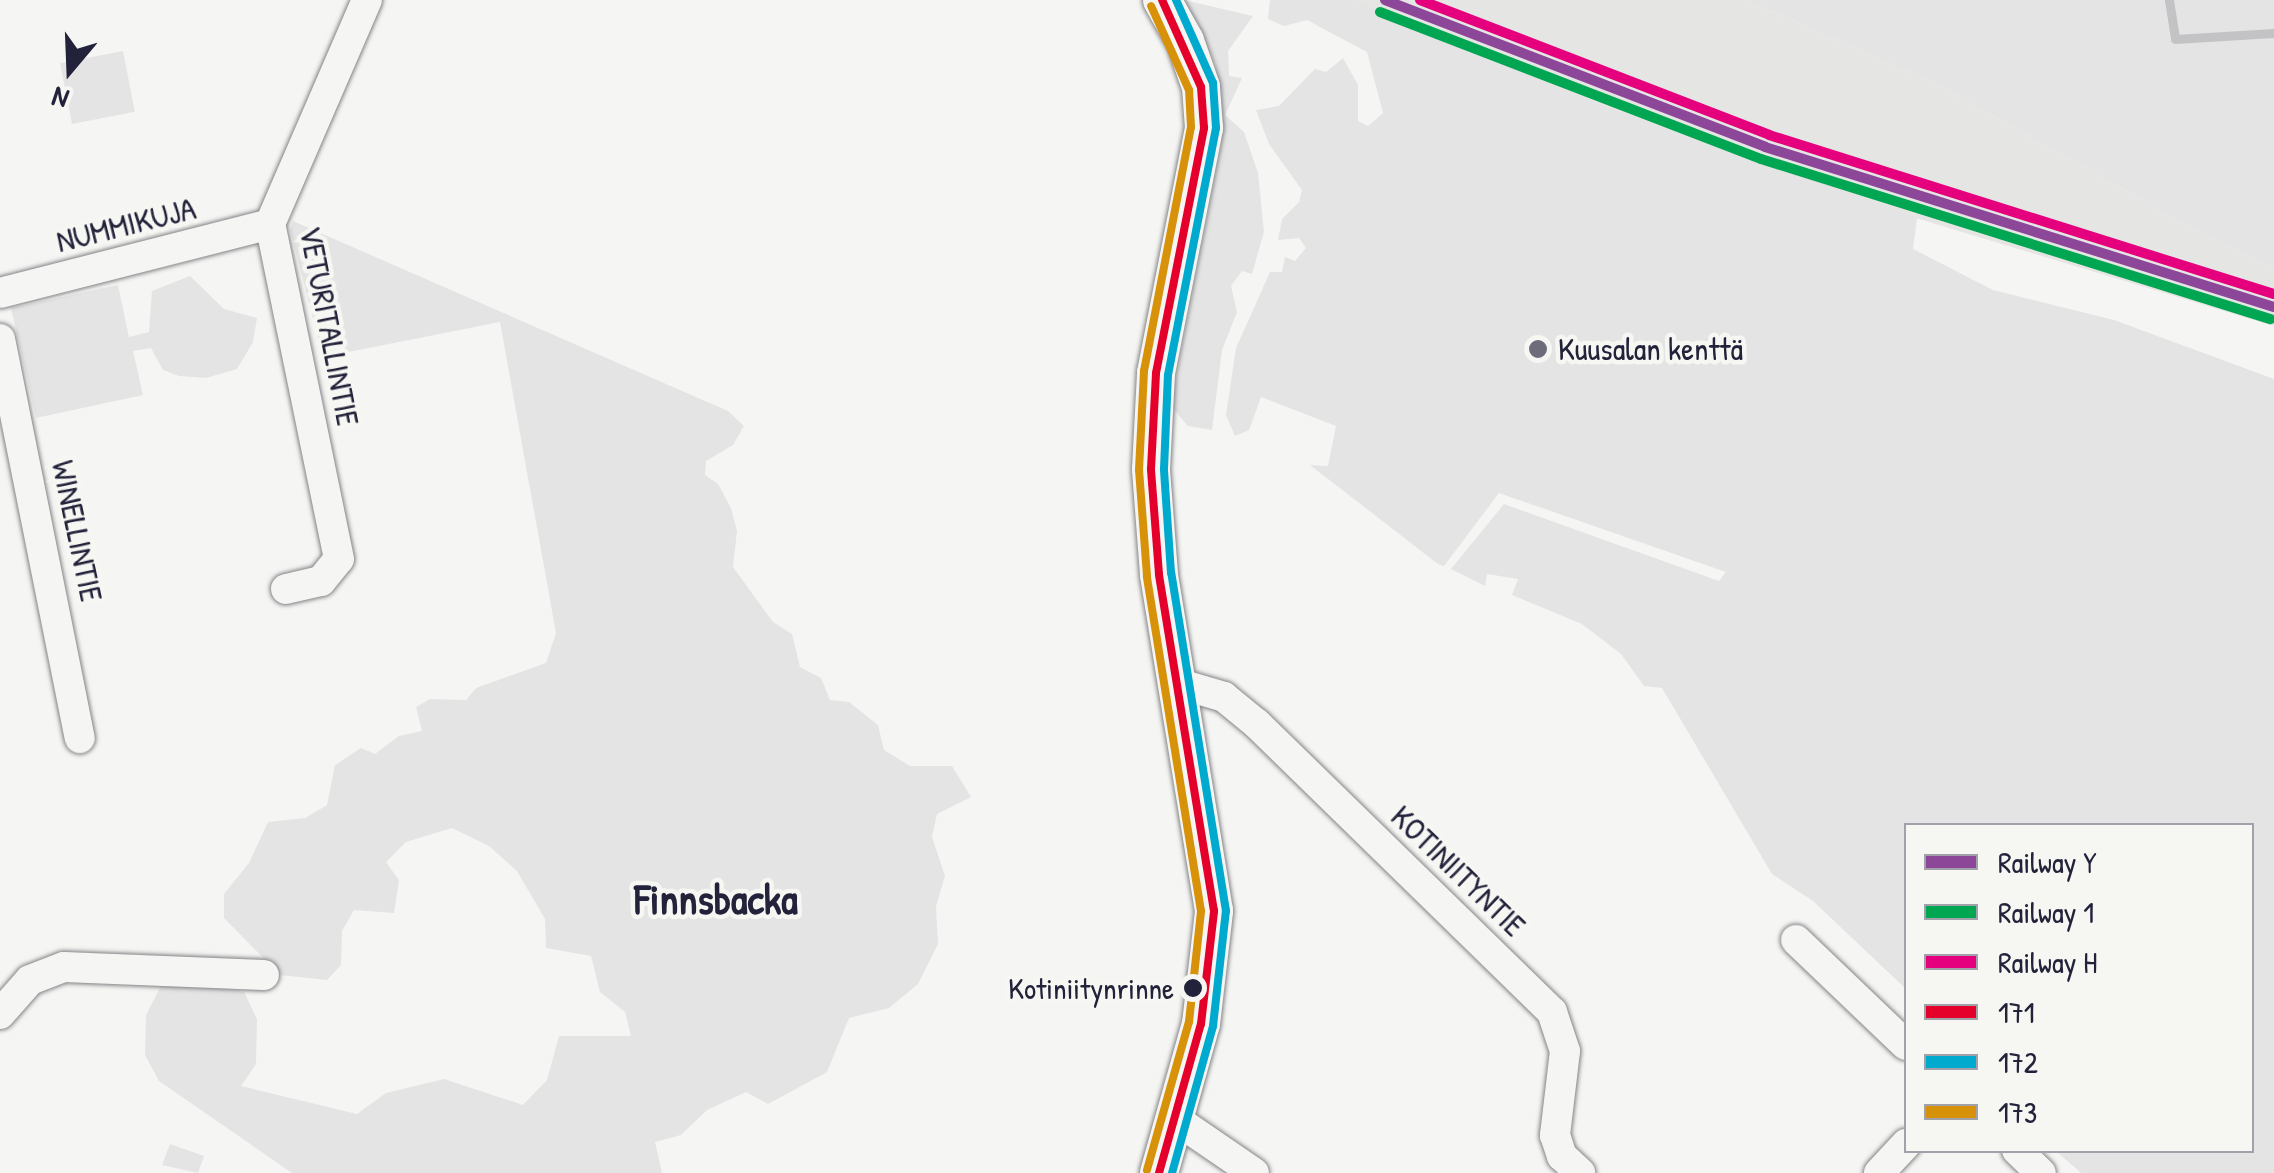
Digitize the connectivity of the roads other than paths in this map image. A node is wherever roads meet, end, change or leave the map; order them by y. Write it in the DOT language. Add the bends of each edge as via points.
graph roads {
  1 [pos="367,0"];
  2 [pos="1162,0"];
  3 [pos="270,224"];
  4 [pos="0,293"];
  5 [pos="0,339"];
  6 [pos="286,588"];
  7 [pos="1177,682"];
  8 [pos="80,738"];
  9 [pos="1796,940"];
  10 [pos="264,975"];
  11 [pos="0,1014"];
  12 [pos="1904,1044"];
  13 [pos="1178,1120"];
  14 [pos="1904,1146"];
  15 [pos="2021,1153"];
  16 [pos="1159,1173"];
  17 [pos="1254,1173"];
  18 [pos="1580,1173"];
  19 [pos="1878,1173"];
  20 [pos="2042,1173"];
  1 -- 3 [label="street, VETURITALLINTIE"];
  2 -- 7 [label="street" via="1186,41 1204,128 1156,373 1152,441 1159,574"];
  3 -- 4 [label="street, NUMMIKUJA"];
  3 -- 6 [label="street, VETURITALLINTIE" via="339,560 321,581"];
  5 -- 8 [label="street, WINELLINTIE"];
  7 -- 13 [label="street" via="1214,912 1213,957"];
  7 -- 18 [label="street, KOTINIITYNTIE" via="1224,697 1257,724 1552,1012 1565,1051 1555,1135 1562,1156"];
  9 -- 12 [label="street"];
  10 -- 11 [label="street" via="64,966 30,980"];
  13 -- 16 [label="street"];
  13 -- 17 [label="street"];
  14 -- 19 [label="street"];
  15 -- 20 [label="street"];
}
